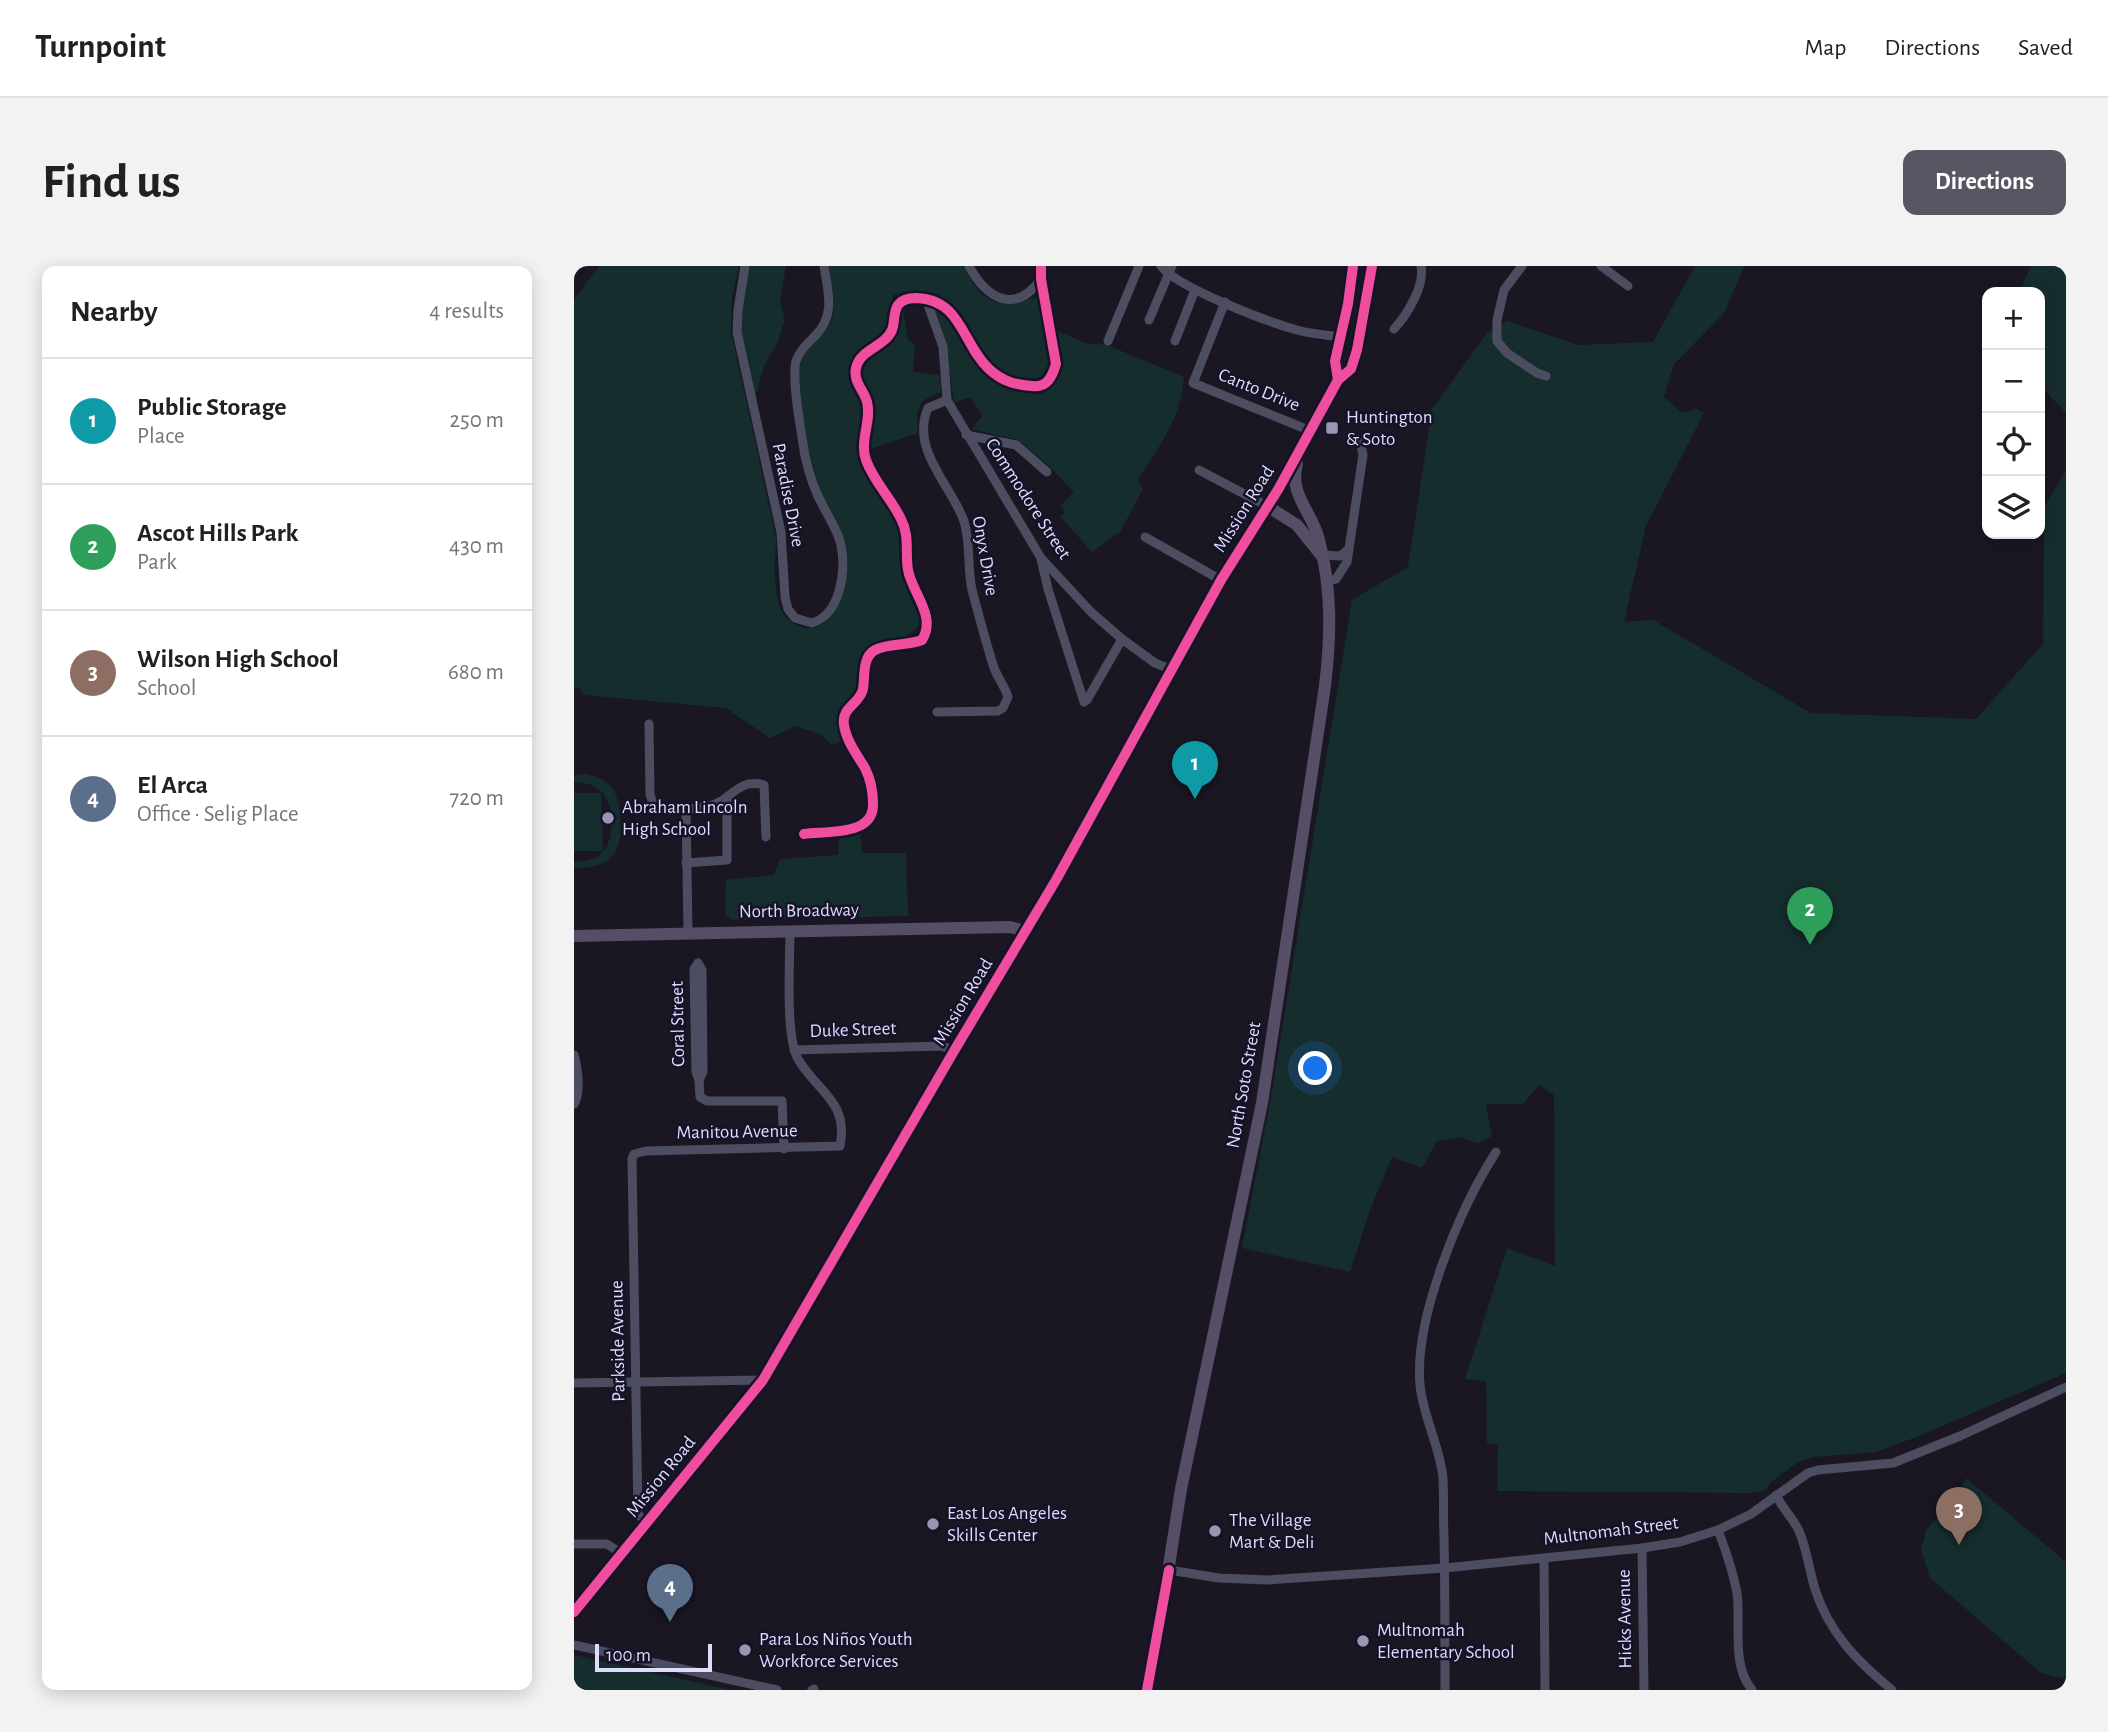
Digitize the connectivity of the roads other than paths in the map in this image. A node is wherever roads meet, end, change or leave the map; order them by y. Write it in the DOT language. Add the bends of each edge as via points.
graph roads {
  1 [pos="745,266"];
  2 [pos="824,266"];
  3 [pos="969,266"];
  4 [pos="1041,266"];
  5 [pos="1139,266"];
  6 [pos="1161,266"];
  7 [pos="1353,266"];
  8 [pos="1372,266"];
  9 [pos="1421,266"];
  10 [pos="1522,266"];
  11 [pos="1601,266"];
  12 [pos="1170,271"];
  13 [pos="1041,279"];
  14 [pos="1628,286"];
  15 [pos="1195,290"];
  16 [pos="926,299"];
  17 [pos="1225,302"];
  18 [pos="1149,320"];
  19 [pos="1394,329"];
  20 [pos="1340,337"];
  21 [pos="1108,341"];
  22 [pos="1175,341"];
  23 [pos="1546,376"];
  24 [pos="1338,380"];
  25 [pos="947,400"];
  26 [pos="1311,431"];
  27 [pos="966,435"];
  28 [pos="1360,440"];
  29 [pos="1301,450"];
  30 [pos="1199,470"];
  31 [pos="1047,471"];
  32 [pos="1266,506"];
  33 [pos="1145,537"];
  34 [pos="1349,549"];
  35 [pos="1321,555"];
  36 [pos="1041,558"];
  37 [pos="1221,580"];
  38 [pos="1326,582"];
  39 [pos="1122,639"];
  40 [pos="1172,670"];
  41 [pos="937,712"];
  42 [pos="649,724"];
  43 [pos="726,797"];
  44 [pos="685,808"];
  45 [pos="804,834"];
  46 [pos="765,837"];
  47 [pos="686,863"];
  48 [pos="1025,930"];
  49 [pos="790,931"];
  50 [pos="688,932"];
  51 [pos="574,936"];
  52 [pos="794,1050"];
  53 [pos="954,1051"];
  54 [pos="574,1055"];
  55 [pos="699,1080"];
  56 [pos="574,1104"];
  57 [pos="784,1149"];
  58 [pos="1496,1152"];
  59 [pos="634,1154"];
  60 [pos="763,1380"];
  61 [pos="637,1382"];
  62 [pos="574,1384"];
  63 [pos="2066,1387"];
  64 [pos="1776,1495"];
  65 [pos="647,1522"];
  66 [pos="1718,1530"];
  67 [pos="574,1544"];
  68 [pos="1642,1548"];
  69 [pos="621,1554"];
  70 [pos="1544,1558"];
  71 [pos="1445,1568"];
  72 [pos="1169,1570"];
  73 [pos="574,1612"];
  74 [pos="574,1645"];
  75 [pos="1748,1688"];
  76 [pos="777,1690"];
  77 [pos="1147,1690"];
  78 [pos="1445,1690"];
  79 [pos="1545,1690"];
  80 [pos="1644,1690"];
  81 [pos="1892,1690"];
  1 -- 2 [label="street, Paradise Drive" via="737,332 781,532 785,597 795,618 812,623 832,607 842,571 841,545 811,480 795,382 797,358 827,317"];
  3 -- 13 [label="street" via="985,289 1003,299 1022,298"];
  4 -- 13 [label="street"];
  5 -- 21 [label="street"];
  6 -- 12 [label="street"];
  7 -- 20 [label="main road"];
  8 -- 24 [label="main road, Mission Road" via="1354,359 1351,369"];
  9 -- 19 [label="street" via="1418,288"];
  10 -- 23 [label="street" via="1504,290 1497,341 1507,353"];
  11 -- 14 [label="street"];
  12 -- 15 [label="street"];
  12 -- 18 [label="street"];
  13 -- 16 [label="street" via="1056,364 1049,380 1036,387 1014,384 995,373 978,357 948,310"];
  15 -- 17 [label="street"];
  15 -- 22 [label="street"];
  16 -- 25 [label="street, Commodore Street" via="943,347"];
  16 -- 45 [label="street" via="915,298 896,307 888,337 861,357 855,374 867,403 863,451 873,477 906,528 908,567 926,617 926,634 914,643 874,651 869,656 863,693 845,714 850,743 872,786 870,821 860,827"];
  17 -- 20 [label="street" via="1286,327"];
  17 -- 26 [label="street, Canto Drive" via="1193,383"];
  20 -- 24 [label="main road" via="1335,360"];
  24 -- 26 [label="main road, Mission Road"];
  25 -- 27 [label="street, Commodore Street"];
  25 -- 41 [label="street, Onyx Drive" via="928,408 924,442 964,521 973,593 995,670 1008,697 998,711"];
  26 -- 29 [label="main road, Mission Road"];
  27 -- 31 [label="street" via="1016,445"];
  27 -- 36 [label="street, Commodore Street"];
  28 -- 34 [label="street" via="1363,455"];
  29 -- 32 [label="main road, Mission Road"];
  29 -- 35 [label="main road" via="1294,483 1319,538"];
  30 -- 32 [label="street"];
  32 -- 35 [label="main road, North Soto Street" via="1297,525"];
  32 -- 37 [label="main road, Mission Road"];
  33 -- 37 [label="street"];
  34 -- 35 [label="street" via="1340,556"];
  34 -- 38 [label="street" via="1342,574"];
  35 -- 38 [label="main road, North Soto Street"];
  36 -- 39 [label="street, Commodore Street"];
  36 -- 39 [label="street" via="1084,702"];
  37 -- 40 [label="main road, Mission Road"];
  38 -- 72 [label="main road, North Soto Street" via="1331,631 1328,662 1262,1102 1181,1489"];
  39 -- 40 [label="street, Commodore Street"];
  40 -- 48 [label="main road, Mission Road"];
  42 -- 44 [label="street" via="651,802"];
  43 -- 44 [label="street" via="710,806"];
  43 -- 46 [label="street" via="743,786 764,785"];
  43 -- 47 [label="street" via="727,860"];
  44 -- 47 [label="street"];
  47 -- 50 [label="street"];
  48 -- 49 [label="main road, North Broadway"];
  48 -- 53 [label="main road, Mission Road"];
  49 -- 50 [label="main road, North Broadway"];
  49 -- 52 [label="street"];
  50 -- 51 [label="main road, North Broadway"];
  52 -- 53 [label="street, Duke Street" via="942,1046"];
  52 -- 57 [label="street, Manitou Avenue" via="837,1107 841,1146"];
  53 -- 60 [label="main road, Mission Road"];
  54 -- 56 [label="street"];
  55 -- 55 [label="street, Coral Street" via="703,1072 702,966 698,963 694,969"];
  55 -- 57 [label="street, Coral Street" via="702,1100 782,1101"];
  57 -- 59 [label="street, Manitou Avenue"];
  58 -- 71 [label="street" via="1444,1258 1420,1355 1425,1412 1443,1476"];
  59 -- 61 [label="street, Parkside Avenue"];
  60 -- 61 [label="street"];
  60 -- 65 [label="main road, Mission Road"];
  61 -- 62 [label="street"];
  61 -- 65 [label="street, Parkside Avenue" via="638,1515"];
  63 -- 64 [label="street, Multnomah Street" via="1893,1463 1818,1470"];
  64 -- 66 [label="street, Multnomah Street"];
  64 -- 81 [label="street" via="1800,1533 1831,1628"];
  65 -- 69 [label="main road, Mission Road"];
  66 -- 68 [label="street, Multnomah Street"];
  66 -- 75 [label="street" via="1732,1567 1740,1612 1741,1666"];
  67 -- 69 [label="street" via="607,1544"];
  68 -- 70 [label="street, Multnomah Street"];
  68 -- 80 [label="street, Hicks Avenue"];
  69 -- 73 [label="main road, Mission Road"];
  70 -- 71 [label="street, Multnomah Street"];
  70 -- 79 [label="street"];
  71 -- 72 [label="street, Multnomah Street" via="1267,1580"];
  71 -- 78 [label="street"];
  72 -- 77 [label="main road, North Soto Street"];
  74 -- 76 [label="street"];
}
